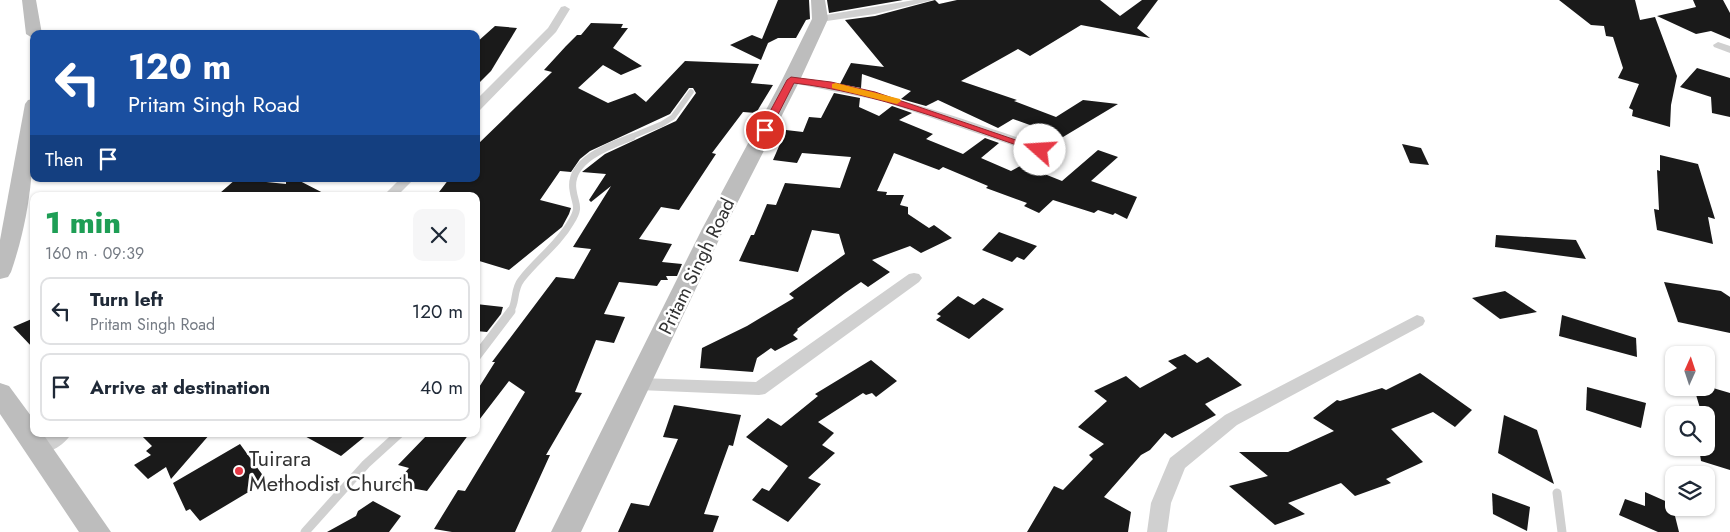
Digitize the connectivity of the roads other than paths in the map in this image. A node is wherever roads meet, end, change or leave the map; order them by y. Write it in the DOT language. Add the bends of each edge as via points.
graph roads {
  1 [pos="29,0"];
  2 [pos="928,0"];
  3 [pos="565,9"];
  4 [pos="819,9"];
  5 [pos="33,30"];
  6 [pos="1718,45"];
  7 [pos="1730,50"];
  8 [pos="791,80"];
  9 [pos="691,92"];
  10 [pos="480,104"];
  11 [pos="30,129"];
  12 [pos="1040,150"];
  13 [pos="404,182"];
  14 [pos="394,192"];
  15 [pos="0,272"];
  16 [pos="914,278"];
  17 [pos="1417,321"];
  18 [pos="480,352"];
  19 [pos="640,384"];
  20 [pos="0,393"];
  21 [pos="30,421"];
  22 [pos="396,437"];
  23 [pos="51,441"];
  24 [pos="1557,493"];
  25 [pos="95,532"];
  26 [pos="305,532"];
  27 [pos="566,532"];
  28 [pos="1157,532"];
  29 [pos="1562,532"];
  1 -- 5 [label="street"];
  2 -- 4 [label="street" via="875,12"];
  3 -- 10 [label="street" via="552,30"];
  4 -- 8 [label="street, Pritam Singh Road"];
  6 -- 7 [label="street"];
  8 -- 12 [label="street" via="872,94"];
  8 -- 19 [label="street, Pritam Singh Road" via="713,229"];
  9 -- 18 [label="lane" via="674,116 606,147 577,172 572,190 578,208 571,223 520,281 510,313"];
  11 -- 15 [label="street" via="13,234"];
  13 -- 14 [label="street"];
  16 -- 19 [label="street" via="759,389"];
  17 -- 28 [label="street" via="1231,420 1177,462 1161,504"];
  19 -- 27 [label="street, Pritam Singh Road"];
  20 -- 21 [label="street"];
  22 -- 26 [label="lane" via="366,464"];
  23 -- 25 [label="street"];
  24 -- 29 [label="lane"];
}
